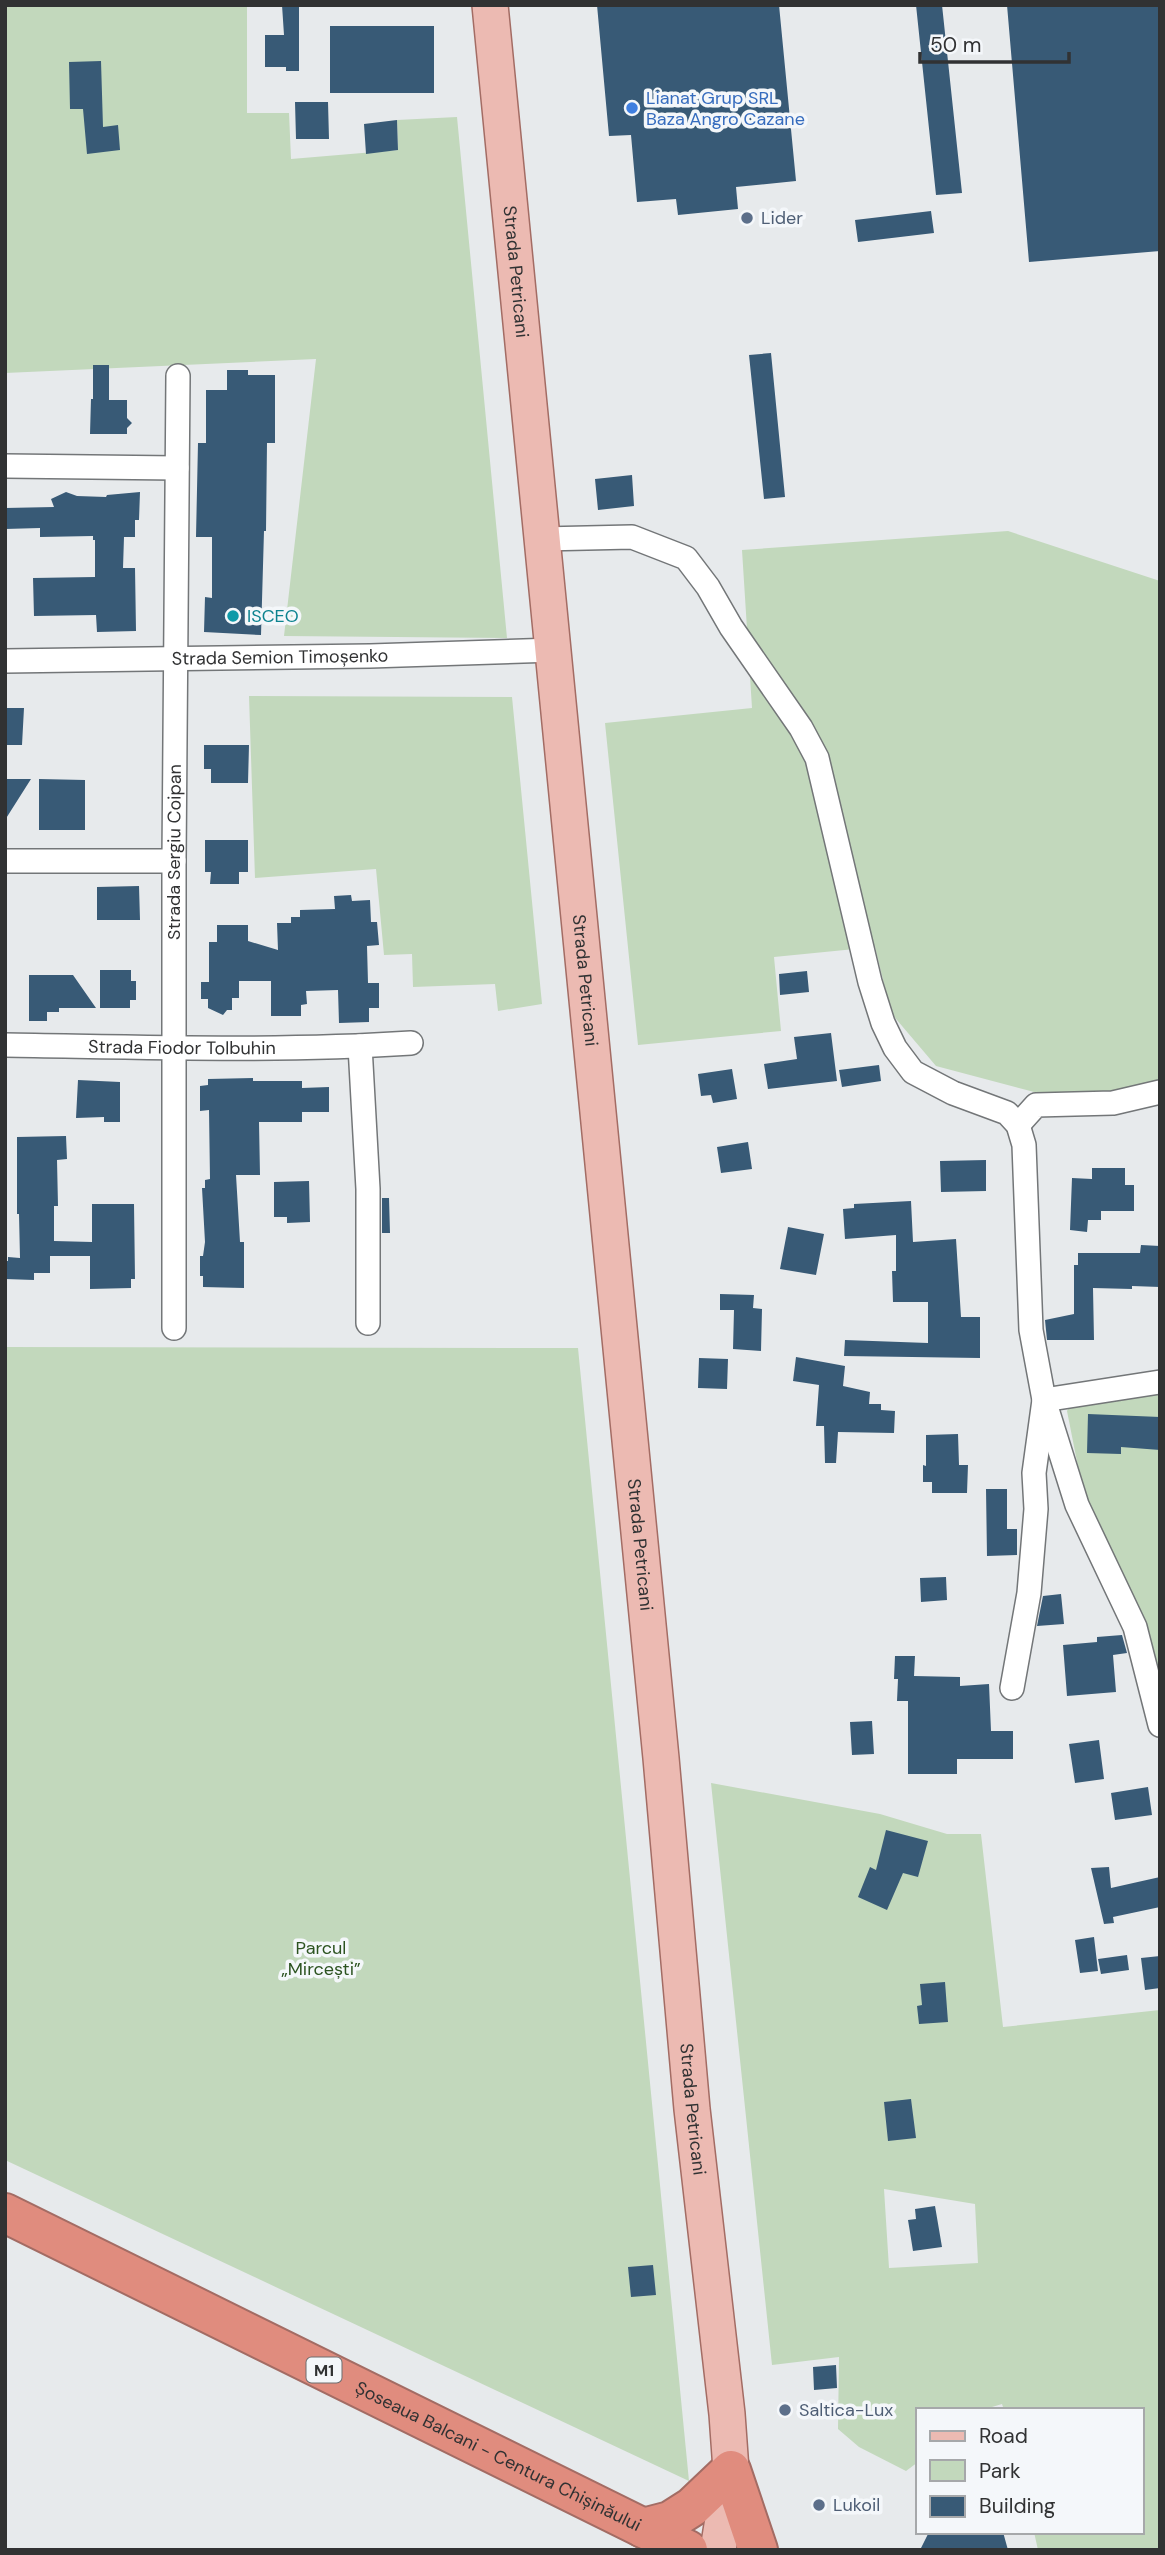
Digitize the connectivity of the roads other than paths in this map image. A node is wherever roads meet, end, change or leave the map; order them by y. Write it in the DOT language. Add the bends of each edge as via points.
graph roads {
  1 [pos="490,5"];
  2 [pos="178,376"];
  3 [pos="5,466"];
  4 [pos="177,468"];
  5 [pos="542,539"];
  6 [pos="554,650"];
  7 [pos="177,659"];
  8 [pos="5,662"];
  9 [pos="5,861"];
  10 [pos="174,861"];
  11 [pos="411,1043"];
  12 [pos="5,1045"];
  13 [pos="360,1046"];
  14 [pos="173,1048"];
  15 [pos="1160,1092"];
  16 [pos="1018,1125"];
  17 [pos="368,1323"];
  18 [pos="174,1328"];
  19 [pos="1160,1382"];
  20 [pos="1044,1399"];
  21 [pos="1077,1505"];
  22 [pos="1036,1510"];
  23 [pos="1012,1688"];
  24 [pos="1160,1725"];
  25 [pos="5,2213"];
  26 [pos="732,2470"];
  27 [pos="643,2528"];
  28 [pos="688,2550"];
  29 [pos="718,2550"];
  30 [pos="758,2550"];
  1 -- 5 [label="main road, Strada Petricani"];
  2 -- 4 [label="street, Strada Sergiu Coipan"];
  3 -- 4 [label="street"];
  4 -- 7 [label="street, Strada Sergiu Coipan"];
  5 -- 6 [label="main road, Strada Petricani"];
  5 -- 16 [label="street" via="632,537 686,558 817,758 870,982 895,1048 913,1072 1007,1113"];
  6 -- 7 [label="street, Strada Semion Timoșenko"];
  6 -- 26 [label="main road, Strada Petricani" via="692,2109"];
  7 -- 8 [label="street, Strada Semion Timoșenko"];
  7 -- 10 [label="street, Strada Sergiu Coipan"];
  9 -- 10 [label="street"];
  10 -- 14 [label="street, Strada Sergiu Coipan"];
  11 -- 13 [label="street, Strada Fiodor Tolbuhin"];
  12 -- 14 [label="street, Strada Fiodor Tolbuhin"];
  13 -- 14 [label="street, Strada Fiodor Tolbuhin"];
  13 -- 17 [label="street" via="368,1189"];
  14 -- 18 [label="street, Strada Sergiu Coipan"];
  15 -- 16 [label="street" via="1113,1103 1035,1105"];
  16 -- 20 [label="street" via="1024,1145 1031,1330"];
  19 -- 20 [label="street"];
  20 -- 21 [label="street"];
  20 -- 22 [label="street" via="1034,1473"];
  21 -- 22 [label="street"];
  21 -- 24 [label="street" via="1135,1627"];
  22 -- 23 [label="street" via="1029,1593"];
  25 -- 27 [label="highway, Șoseaua Balcani - Centura Chișinăului / M1"];
  26 -- 27 [label="highway" via="692,2507 670,2521"];
  26 -- 29 [label="main road, Strada Petricani"];
  26 -- 30 [label="highway"];
  27 -- 28 [label="highway, Șoseaua Balcani - Centura Chișinăului / M1"];
}
